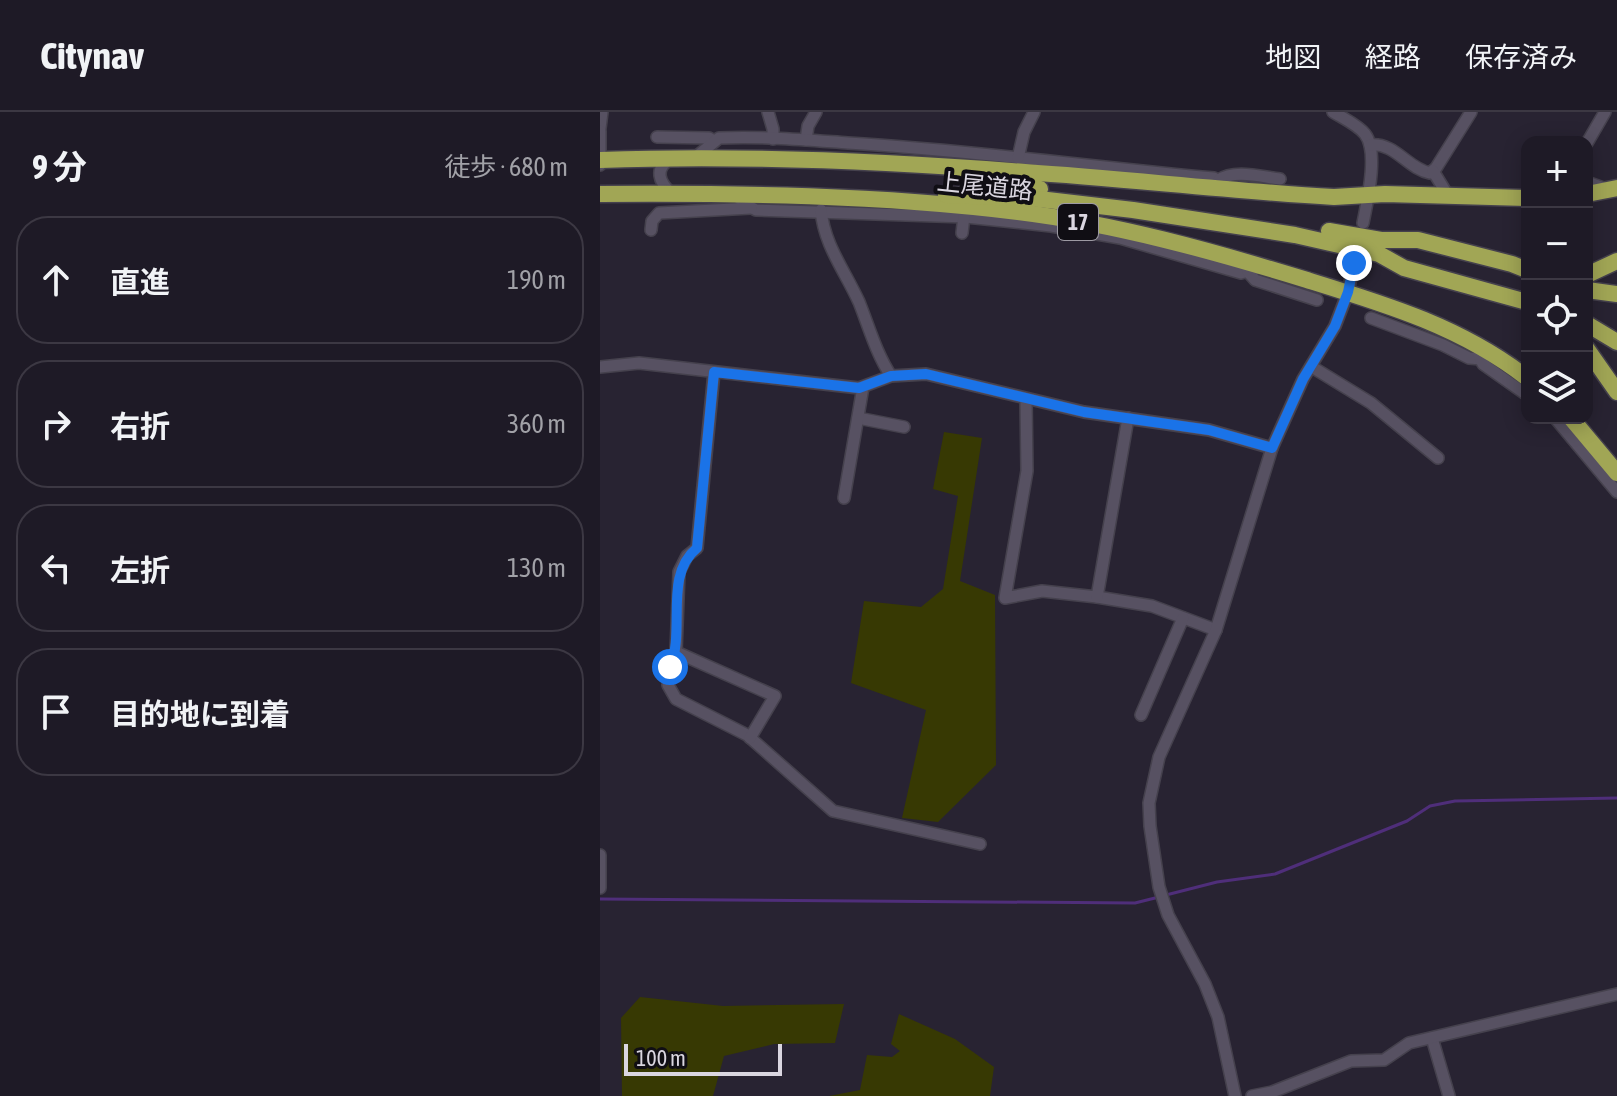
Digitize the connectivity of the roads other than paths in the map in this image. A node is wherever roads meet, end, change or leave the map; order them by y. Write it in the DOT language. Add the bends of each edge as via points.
graph roads {
  1 [pos="602,112"];
  2 [pos="768,112"];
  3 [pos="816,112"];
  4 [pos="1034,112"];
  5 [pos="1333,112"];
  6 [pos="1471,112"];
  7 [pos="1605,112"];
  8 [pos="600,130"];
  9 [pos="1591,136"];
  10 [pos="657,137"];
  11 [pos="773,139"];
  12 [pos="806,140"];
  13 [pos="1368,140"];
  14 [pos="714,141"];
  15 [pos="672,157"];
  16 [pos="696,157"];
  17 [pos="1018,158"];
  18 [pos="832,161"];
  19 [pos="600,162"];
  20 [pos="1433,171"];
  21 [pos="1272,176"];
  22 [pos="1593,184"];
  23 [pos="1225,185"];
  24 [pos="1613,189"];
  25 [pos="671,193"];
  26 [pos="1593,193"];
  27 [pos="600,194"];
  28 [pos="735,194"];
  29 [pos="1447,194"];
  30 [pos="791,195"];
  31 [pos="1368,195"];
  32 [pos="1519,198"];
  33 [pos="751,208"];
  34 [pos="821,210"];
  35 [pos="964,216"];
  36 [pos="1363,223"];
  37 [pos="651,230"];
  38 [pos="962,233"];
  39 [pos="1617,261"];
  40 [pos="1354,263"];
  41 [pos="1521,268"];
  42 [pos="1256,270"];
  43 [pos="1593,272"];
  44 [pos="1593,291"];
  45 [pos="1348,292"];
  46 [pos="1617,294"];
  47 [pos="1317,300"];
  48 [pos="1521,300"];
  49 [pos="1371,318"];
  50 [pos="1593,328"];
  51 [pos="1617,342"];
  52 [pos="1473,343"];
  53 [pos="1589,352"];
  54 [pos="1481,359"];
  55 [pos="600,367"];
  56 [pos="1312,367"];
  57 [pos="714,372"];
  58 [pos="1521,374"];
  59 [pos="891,376"];
  60 [pos="863,387"];
  61 [pos="1521,391"];
  62 [pos="1617,392"];
  63 [pos="1026,399"];
  64 [pos="858,418"];
  65 [pos="1128,418"];
  66 [pos="1560,424"];
  67 [pos="1576,424"];
  68 [pos="904,427"];
  69 [pos="1272,448"];
  70 [pos="1438,458"];
  71 [pos="1617,473"];
  72 [pos="1617,492"];
  73 [pos="844,498"];
  74 [pos="1097,597"];
  75 [pos="1183,618"];
  76 [pos="1216,630"];
  77 [pos="676,652"];
  78 [pos="1141,715"];
  79 [pos="750,738"];
  80 [pos="980,844"];
  81 [pos="600,855"];
  82 [pos="600,888"];
  83 [pos="1617,994"];
  84 [pos="1432,1038"];
  85 [pos="1235,1096"];
  86 [pos="1252,1096"];
  87 [pos="1449,1096"];
  1 -- 8 [label="street"];
  2 -- 11 [label="street"];
  3 -- 12 [label="street"];
  4 -- 17 [label="street"];
  5 -- 13 [label="street"];
  6 -- 20 [label="street"];
  7 -- 9 [label="street"];
  8 -- 19 [label="street"];
  10 -- 14 [label="street"];
  11 -- 12 [label="street"];
  11 -- 14 [label="street"];
  12 -- 17 [label="street"];
  13 -- 20 [label="street" via="1385,145 1422,171"];
  13 -- 31 [label="street"];
  14 -- 16 [label="street"];
  15 -- 16 [label="highway, 上尾道路 / 17"];
  15 -- 19 [label="highway, 上尾道路 / 17"];
  15 -- 25 [label="street" via="659,173"];
  16 -- 18 [label="highway, 上尾道路 / 17"];
  17 -- 23 [label="street"];
  18 -- 23 [label="highway, 上尾道路 / 17"];
  18 -- 41 [label="highway" via="1218,212 1381,240 1418,240"];
  20 -- 29 [label="street"];
  21 -- 23 [label="street" via="1233,174 1223,176"];
  22 -- 24 [label="street"];
  23 -- 31 [label="highway, 上尾道路 / 17" via="1334,197"];
  24 -- 26 [label="highway"];
  25 -- 27 [label="highway, 上尾道路 / 17"];
  25 -- 28 [label="highway, 上尾道路 / 17"];
  28 -- 30 [label="highway, 上尾道路 / 17"];
  28 -- 33 [label="street"];
  29 -- 31 [label="highway, 上尾道路 / 17"];
  29 -- 32 [label="highway, 上尾道路 / 17"];
  30 -- 42 [label="highway, 上尾道路 / 17" via="1021,212 1162,239"];
  30 -- 48 [label="highway" via="1012,197 1156,213 1342,244 1379,254 1404,268"];
  31 -- 36 [label="street"];
  33 -- 34 [label="street"];
  33 -- 37 [label="street" via="659,213"];
  34 -- 35 [label="street"];
  34 -- 59 [label="street" via="835,259"];
  35 -- 38 [label="street"];
  35 -- 42 [label="street" via="1120,238 1241,273"];
  39 -- 43 [label="highway"];
  40 -- 45 [label="street"];
  42 -- 45 [label="highway, 上尾道路 / 17"];
  42 -- 47 [label="street" via="1255,280"];
  44 -- 46 [label="highway"];
  45 -- 52 [label="highway, 上尾道路 / 17" via="1416,315"];
  45 -- 56 [label="street"];
  49 -- 54 [label="street"];
  50 -- 51 [label="highway"];
  52 -- 54 [label="street"];
  52 -- 58 [label="highway, 上尾道路 / 17"];
  53 -- 62 [label="highway"];
  54 -- 61 [label="street"];
  55 -- 57 [label="street" via="639,363"];
  56 -- 69 [label="street"];
  56 -- 70 [label="street" via="1371,403"];
  57 -- 60 [label="street"];
  57 -- 77 [label="street" via="697,548 679,572"];
  59 -- 60 [label="street"];
  59 -- 63 [label="street" via="926,374"];
  60 -- 64 [label="street"];
  63 -- 65 [label="street"];
  63 -- 74 [label="street" via="1027,471 1005,598 1042,591"];
  64 -- 68 [label="street"];
  64 -- 73 [label="street"];
  65 -- 69 [label="street" via="1209,430"];
  65 -- 74 [label="street"];
  66 -- 72 [label="street"];
  67 -- 71 [label="highway"];
  69 -- 76 [label="street"];
  74 -- 75 [label="street" via="1152,606"];
  75 -- 76 [label="street"];
  75 -- 78 [label="street"];
  76 -- 85 [label="street" via="1159,757 1149,803 1159,887 1218,1017"];
  77 -- 79 [label="street" via="668,685 676,699"];
  77 -- 79 [label="street" via="775,696"];
  79 -- 80 [label="street" via="833,811"];
  81 -- 82 [label="street"];
  83 -- 84 [label="street"];
  84 -- 86 [label="street" via="1409,1043 1384,1060 1351,1061"];
  84 -- 87 [label="street"];
}
